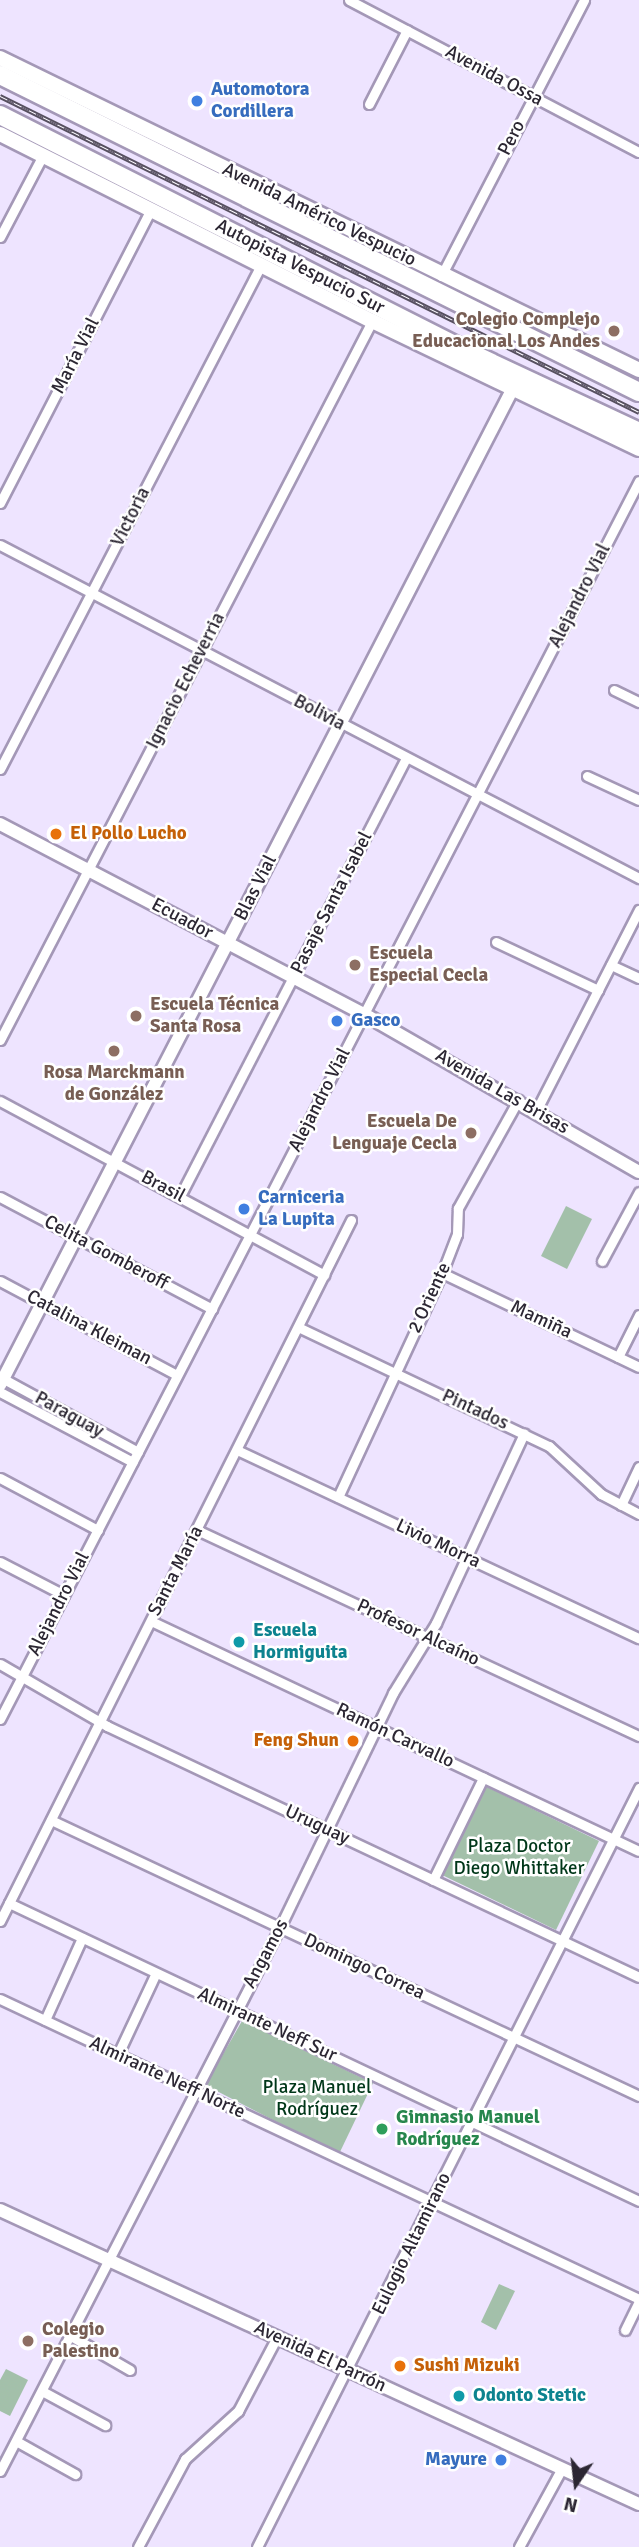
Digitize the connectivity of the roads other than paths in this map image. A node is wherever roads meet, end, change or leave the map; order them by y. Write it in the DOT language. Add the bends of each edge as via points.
graph roads {
  1 [pos="349,0"];
  2 [pos="584,0"];
  3 [pos="407,30"];
  4 [pos="0,58"];
  5 [pos="0,75"];
  6 [pos="534,97"];
  7 [pos="369,104"];
  8 [pos="0,115"];
  9 [pos="0,134"];
  10 [pos="639,152"];
  11 [pos="43,155"];
  12 [pos="151,209"];
  13 [pos="0,237"];
  14 [pos="261,265"];
  15 [pos="441,276"];
  16 [pos="372,321"];
  17 [pos="639,370"];
  18 [pos="512,390"];
  19 [pos="639,391"];
  20 [pos="639,432"];
  21 [pos="639,449"];
  22 [pos="639,481"];
  23 [pos="0,503"];
  24 [pos="0,545"];
  25 [pos="91,593"];
  26 [pos="201,651"];
  27 [pos="614,690"];
  28 [pos="639,702"];
  29 [pos="340,724"];
  30 [pos="406,759"];
  31 [pos="0,769"];
  32 [pos="587,776"];
  33 [pos="476,796"];
  34 [pos="639,800"];
  35 [pos="0,824"];
  36 [pos="88,870"];
  37 [pos="639,878"];
  38 [pos="639,910"];
  39 [pos="496,942"];
  40 [pos="227,943"];
  41 [pos="611,965"];
  42 [pos="293,977"];
  43 [pos="639,978"];
  44 [pos="598,990"];
  45 [pos="364,1014"];
  46 [pos="0,1040"];
  47 [pos="518,1100"];
  48 [pos="0,1101"];
  49 [pos="536,1111"];
  50 [pos="115,1161"];
  51 [pos="639,1172"];
  52 [pos="639,1192"];
  53 [pos="180,1196"];
  54 [pos="0,1197"];
  55 [pos="351,1220"];
  56 [pos="251,1234"];
  57 [pos="76,1237"];
  58 [pos="602,1261"];
  59 [pos="442,1273"];
  60 [pos="324,1275"];
  61 [pos="0,1281"];
  62 [pos="42,1303"];
  63 [pos="212,1309"];
  64 [pos="639,1315"];
  65 [pos="298,1327"];
  66 [pos="618,1357"];
  67 [pos="639,1367"];
  68 [pos="395,1372"];
  69 [pos="177,1375"];
  70 [pos="1,1383"];
  71 [pos="524,1433"];
  72 [pos="237,1450"];
  73 [pos="135,1457"];
  74 [pos="639,1467"];
  75 [pos="0,1478"];
  76 [pos="338,1497"];
  77 [pos="621,1505"];
  78 [pos="639,1514"];
  79 [pos="97,1530"];
  80 [pos="197,1530"];
  81 [pos="467,1557"];
  82 [pos="0,1562"];
  83 [pos="64,1595"];
  84 [pos="151,1621"];
  85 [pos="428,1638"];
  86 [pos="639,1638"];
  87 [pos="0,1664"];
  88 [pos="22,1675"];
  89 [pos="0,1718"];
  90 [pos="100,1723"];
  91 [pos="376,1727"];
  92 [pos="639,1736"];
  93 [pos="483,1778"];
  94 [pos="639,1788"];
  95 [pos="51,1820"];
  96 [pos="327,1830"];
  97 [pos="613,1839"];
  98 [pos="639,1852"];
  99 [pos="433,1880"];
  100 [pos="9,1903"];
  101 [pos="0,1921"];
  102 [pos="280,1927"];
  103 [pos="82,1938"];
  104 [pos="562,1940"];
  105 [pos="156,1973"];
  106 [pos="639,1976"];
  107 [pos="0,1999"];
  108 [pos="236,2010"];
  109 [pos="45,2020"];
  110 [pos="514,2037"];
  111 [pos="118,2054"];
  112 [pos="193,2090"];
  113 [pos="639,2096"];
  114 [pos="472,2122"];
  115 [pos="639,2201"];
  116 [pos="433,2203"];
  117 [pos="0,2210"];
  118 [pos="111,2261"];
  119 [pos="639,2300"];
  120 [pos="625,2330"];
  121 [pos="71,2336"];
  122 [pos="277,2337"];
  123 [pos="131,2370"];
  124 [pos="349,2370"];
  125 [pos="42,2391"];
  126 [pos="105,2425"];
  127 [pos="16,2441"];
  128 [pos="562,2468"];
  129 [pos="0,2471"];
  130 [pos="75,2473"];
  131 [pos="639,2504"];
  132 [pos="138,2547"];
  133 [pos="257,2547"];
  134 [pos="519,2547"];
  1 -- 3 [label="street, Avenida Ossa"];
  2 -- 6 [label="street, Pero"];
  3 -- 6 [label="street, Avenida Ossa"];
  3 -- 7 [label="street"];
  4 -- 15 [label="main road, Avenida Américo Vespucio"];
  5 -- 19 [label="highway, Autopista Vespucio Sur"];
  6 -- 10 [label="street, Avenida Ossa"];
  6 -- 15 [label="street, Pero"];
  8 -- 20 [label="highway, Autopista Vespucio Sur" via="466,352"];
  9 -- 11 [label="main road"];
  11 -- 12 [label="main road"];
  11 -- 13 [label="street"];
  12 -- 14 [label="main road"];
  12 -- 23 [label="street, María Vial"];
  14 -- 16 [label="main road"];
  14 -- 25 [label="street, Victoria"];
  15 -- 17 [label="main road, Avenida Américo Vespucio"];
  16 -- 18 [label="main road"];
  16 -- 26 [label="street, Ignacio Echeverria"];
  18 -- 21 [label="main road"];
  18 -- 29 [label="street, Blas Vial"];
  22 -- 33 [label="street, Alejandro Vial"];
  24 -- 25 [label="street, Bolivia"];
  25 -- 26 [label="street, Bolivia"];
  25 -- 31 [label="street, Victoria"];
  26 -- 29 [label="street, Bolivia"];
  26 -- 36 [label="street, Ignacio Echeverria"];
  27 -- 28 [label="street"];
  29 -- 30 [label="street, Bolivia"];
  29 -- 40 [label="street, Blas Vial"];
  30 -- 33 [label="street, Bolivia"];
  30 -- 42 [label="street, Pasaje Santa Isabel"];
  32 -- 34 [label="street"];
  33 -- 37 [label="street, Bolivia"];
  33 -- 45 [label="street, Alejandro Vial"];
  35 -- 36 [label="street, Ecuador"];
  36 -- 40 [label="street, Ecuador"];
  36 -- 46 [label="street, Ignacio Echeverria"];
  38 -- 41 [label="street"];
  39 -- 44 [label="street"];
  40 -- 42 [label="street, Ecuador"];
  40 -- 50 [label="street, Blas Vial"];
  41 -- 43 [label="street"];
  41 -- 44 [label="street"];
  42 -- 45 [label="street, Ecuador"];
  42 -- 53 [label="street, Pasaje Santa Isabel"];
  44 -- 49 [label="street"];
  45 -- 47 [label="street, Avenida Las Brisas"];
  45 -- 56 [label="street, Alejandro Vial"];
  47 -- 49 [label="street, Avenida Las Brisas"];
  47 -- 59 [label="street, 2 Oriente" via="458,1208 457,1234"];
  48 -- 50 [label="street, Brasil"];
  49 -- 51 [label="street, Avenida Las Brisas"];
  50 -- 53 [label="street, Brasil"];
  50 -- 57 [label="street, Blas Vial"];
  52 -- 58 [label="street"];
  53 -- 56 [label="street, Brasil"];
  54 -- 57 [label="street, Celita Gomberoff"];
  55 -- 60 [label="street, Santa María"];
  56 -- 60 [label="street, Brasil"];
  56 -- 63 [label="street, Alejandro Vial"];
  57 -- 62 [label="street, Blas Vial"];
  57 -- 63 [label="street, Celita Gomberoff"];
  59 -- 66 [label="street, Mamiña"];
  59 -- 68 [label="street, 2 Oriente"];
  60 -- 65 [label="street, Santa María"];
  61 -- 62 [label="street, Catalina Kleiman"];
  62 -- 69 [label="street, Catalina Kleiman"];
  62 -- 70 [label="street, Blas Vial"];
  63 -- 69 [label="street, Alejandro Vial"];
  64 -- 66 [label="street"];
  65 -- 68 [label="street, Pintados"];
  65 -- 72 [label="street, Santa María"];
  66 -- 67 [label="street, Mamiña"];
  68 -- 71 [label="street, Pintados"];
  68 -- 76 [label="street, 2 Oriente"];
  69 -- 73 [label="street, Alejandro Vial"];
  70 -- 73 [label="street, Paraguay"];
  71 -- 77 [label="street, Pintados" via="556,1450 593,1488"];
  71 -- 81 [label="street, Angamos"];
  72 -- 76 [label="street, Livio Morra"];
  72 -- 80 [label="street, Santa María"];
  73 -- 79 [label="street, Alejandro Vial"];
  74 -- 77 [label="street"];
  75 -- 79 [label="street"];
  76 -- 81 [label="street, Livio Morra"];
  77 -- 78 [label="street, Pintados"];
  79 -- 83 [label="street, Alejandro Vial"];
  80 -- 84 [label="street, Santa María"];
  80 -- 85 [label="street, Profesor Alcaíno"];
  81 -- 85 [label="street, Angamos"];
  81 -- 86 [label="street, Livio Morra"];
  82 -- 83 [label="street"];
  83 -- 88 [label="street, Alejandro Vial"];
  84 -- 90 [label="street, Santa María"];
  84 -- 91 [label="street, Ramón Carvallo"];
  85 -- 91 [label="street, Angamos" via="398,1681"];
  85 -- 92 [label="street, Profesor Alcaíno"];
  87 -- 88 [label="street, Uruguay"];
  88 -- 89 [label="street, Alejandro Vial"];
  88 -- 90 [label="street, Uruguay"];
  90 -- 95 [label="street, Santa María"];
  90 -- 96 [label="street, Uruguay"];
  91 -- 93 [label="street, Ramón Carvallo"];
  91 -- 96 [label="street, Angamos"];
  93 -- 97 [label="street, Ramón Carvallo"];
  93 -- 99 [label="street"];
  94 -- 97 [label="street, Eulogio Altamirano"];
  95 -- 100 [label="street, Santa María"];
  95 -- 102 [label="street, Domingo Correa"];
  96 -- 99 [label="street, Uruguay"];
  96 -- 102 [label="street, Angamos"];
  97 -- 98 [label="street, Ramón Carvallo"];
  97 -- 104 [label="street, Eulogio Altamirano"];
  99 -- 104 [label="street, Uruguay"];
  100 -- 101 [label="street, Santa María"];
  100 -- 103 [label="street, Almirante Neff Sur"];
  102 -- 108 [label="street, Angamos"];
  102 -- 110 [label="street, Domingo Correa"];
  103 -- 105 [label="street, Almirante Neff Sur"];
  103 -- 109 [label="street"];
  104 -- 106 [label="street, Uruguay"];
  104 -- 110 [label="street, Eulogio Altamirano"];
  105 -- 108 [label="street, Almirante Neff Sur"];
  105 -- 111 [label="street"];
  107 -- 109 [label="street, Almirante Neff Norte"];
  108 -- 112 [label="street, Angamos"];
  108 -- 114 [label="street, Almirante Neff Sur"];
  109 -- 111 [label="street, Almirante Neff Norte"];
  110 -- 113 [label="street, Domingo Correa"];
  110 -- 114 [label="street, Eulogio Altamirano"];
  111 -- 112 [label="street, Almirante Neff Norte"];
  112 -- 116 [label="street, Almirante Neff Norte"];
  112 -- 118 [label="street, Angamos"];
  114 -- 115 [label="street, Almirante Neff Sur"];
  114 -- 116 [label="street, Eulogio Altamirano"];
  116 -- 119 [label="street, Almirante Neff Norte"];
  116 -- 124 [label="street, Eulogio Altamirano"];
  117 -- 118 [label="street, Avenida El Parrón"];
  118 -- 121 [label="street, Angamos"];
  118 -- 122 [label="street, Avenida El Parrón"];
  119 -- 120 [label="street"];
  121 -- 123 [label="street"];
  121 -- 125 [label="street, Angamos"];
  122 -- 124 [label="street, Avenida El Parrón"];
  122 -- 132 [label="street" via="238,2411 184,2459"];
  124 -- 128 [label="street, Avenida El Parrón"];
  124 -- 133 [label="street, Eulogio Altamirano"];
  125 -- 126 [label="street"];
  125 -- 127 [label="street, Angamos"];
  127 -- 129 [label="street, Angamos"];
  127 -- 130 [label="street"];
  128 -- 131 [label="street, Avenida El Parrón"];
  128 -- 134 [label="street"];
}
